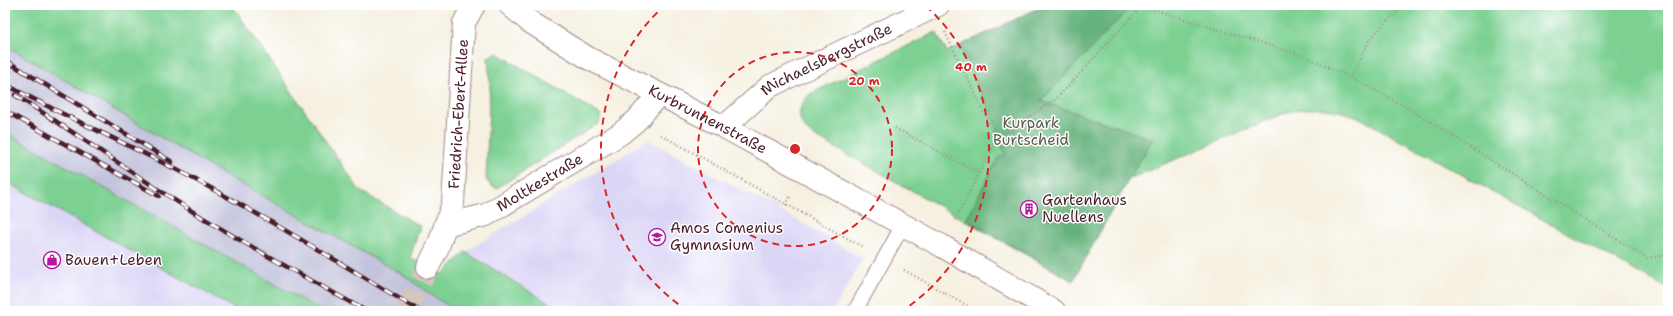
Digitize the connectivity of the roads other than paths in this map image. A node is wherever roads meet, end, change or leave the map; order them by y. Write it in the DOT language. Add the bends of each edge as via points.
graph roads {
  1 [pos="474,5"];
  2 [pos="510,5"];
  3 [pos="938,5"];
  4 [pos="659,94"];
  5 [pos="724,127"];
  6 [pos="445,225"];
  7 [pos="903,225"];
  8 [pos="428,267"];
  9 [pos="855,311"];
  10 [pos="1054,311"];
  1 -- 6 [label="street, Friedrich-Ebert-Allee" via="464,23 453,203"];
  2 -- 4 [label="street, Kurbrunnenstraße" via="530,22 588,58"];
  3 -- 5 [label="street, Michaelsbergstraße" via="770,86"];
  4 -- 5 [label="street, Kurbrunnenstraße"];
  4 -- 6 [label="street, Moltkestraße" via="637,120 620,134 486,215"];
  5 -- 7 [label="street, Kurbrunnenstraße"];
  6 -- 8 [label="street"];
  7 -- 9 [label="lane"];
  7 -- 10 [label="street, Kurbrunnenstraße"];
}
